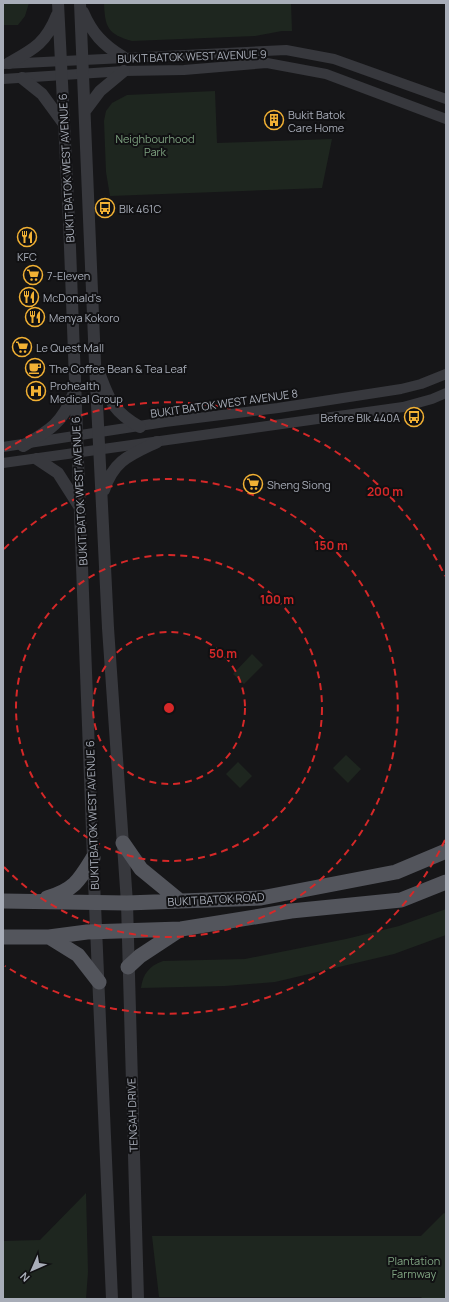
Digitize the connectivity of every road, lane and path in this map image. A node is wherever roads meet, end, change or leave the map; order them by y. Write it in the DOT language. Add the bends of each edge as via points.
graph roads {
  1 [pos="80,4"];
  2 [pos="58,6"];
  3 [pos="123,57"];
  4 [pos="83,59"];
  5 [pos="61,61"];
  6 [pos="6,64"];
  7 [pos="124,71"];
  8 [pos="83,74"];
  9 [pos="62,75"];
  10 [pos="22,78"];
  11 [pos="3,79"];
  12 [pos="446,99"];
  13 [pos="85,111"];
  14 [pos="446,119"];
  15 [pos="65,125"];
  16 [pos="95,363"];
  17 [pos="446,374"];
  18 [pos="74,391"];
  19 [pos="446,393"];
  20 [pos="140,427"];
  21 [pos="98,434"];
  22 [pos="76,437"];
  23 [pos="157,442"];
  24 [pos="23,446"];
  25 [pos="3,447"];
  26 [pos="100,451"];
  27 [pos="78,454"];
  28 [pos="37,459"];
  29 [pos="3,463"];
  30 [pos="102,496"];
  31 [pos="80,507"];
  32 [pos="123,843"];
  33 [pos="446,851"];
  34 [pos="93,858"];
  35 [pos="446,882"];
  36 [pos="3,900"];
  37 [pos="37,901"];
  38 [pos="180,901"];
  39 [pos="95,902"];
  40 [pos="127,903"];
  41 [pos="181,929"];
  42 [pos="128,931"];
  43 [pos="97,932"];
  44 [pos="49,936"];
  45 [pos="3,937"];
  46 [pos="128,968"];
  47 [pos="99,982"];
  48 [pos="112,1299"];
  49 [pos="138,1299"];
  1 -- 3 [label="street" via="95,35 107,47"];
  1 -- 4 [label="street, BUKIT BATOK WEST AVENUE 6"];
  2 -- 5 [label="street, BUKIT BATOK WEST AVENUE 6"];
  2 -- 6 [label="street" via="48,35 30,51"];
  3 -- 4 [label="street, BUKIT BATOK WEST AVENUE 9"];
  3 -- 12 [label="street, BUKIT BATOK WEST AVENUE 9" via="286,50 334,59"];
  4 -- 5 [label="street, BUKIT BATOK WEST AVENUE 9"];
  4 -- 8 [label="street, BUKIT BATOK WEST AVENUE 6"];
  5 -- 6 [label="street, BUKIT BATOK WEST AVENUE 9"];
  5 -- 9 [label="street, BUKIT BATOK WEST AVENUE 6"];
  7 -- 8 [label="street, BUKIT BATOK WEST AVENUE 9"];
  7 -- 13 [label="street" via="100,91"];
  7 -- 14 [label="street, BUKIT BATOK WEST AVENUE 9" via="267,64 326,74"];
  8 -- 9 [label="street, BUKIT BATOK WEST AVENUE 9"];
  8 -- 13 [label="street, BUKIT BATOK WEST AVENUE 6"];
  9 -- 10 [label="street, BUKIT BATOK WEST AVENUE 9"];
  9 -- 15 [label="street, BUKIT BATOK WEST AVENUE 6"];
  10 -- 11 [label="street, BUKIT BATOK WEST AVENUE 9"];
  10 -- 15 [label="street" via="42,94"];
  13 -- 16 [label="street, BUKIT BATOK WEST AVENUE 6"];
  15 -- 18 [label="street, BUKIT BATOK WEST AVENUE 6"];
  16 -- 20 [label="street" via="112,405 120,414"];
  16 -- 21 [label="street, BUKIT BATOK WEST AVENUE 6"];
  17 -- 20 [label="street, BUKIT BATOK WEST AVENUE 8" via="401,390"];
  18 -- 22 [label="street, BUKIT BATOK WEST AVENUE 6"];
  18 -- 24 [label="street" via="59,422"];
  19 -- 23 [label="street" via="403,407"];
  20 -- 21 [label="street, BUKIT BATOK WEST AVENUE 8"];
  21 -- 22 [label="street, BUKIT BATOK WEST AVENUE 8"];
  21 -- 26 [label="street, BUKIT BATOK WEST AVENUE 6"];
  22 -- 24 [label="street, BUKIT BATOK WEST AVENUE 8"];
  22 -- 27 [label="street, BUKIT BATOK WEST AVENUE 6"];
  23 -- 26 [label="street"];
  23 -- 30 [label="street" via="118,464 109,476"];
  24 -- 25 [label="street, BUKIT BATOK WEST AVENUE 8"];
  26 -- 27 [label="street"];
  26 -- 30 [label="street, BUKIT BATOK WEST AVENUE 6"];
  27 -- 28 [label="street"];
  27 -- 31 [label="street, BUKIT BATOK WEST AVENUE 6"];
  28 -- 29 [label="street"];
  28 -- 31 [label="street" via="58,473"];
  30 -- 32 [label="street, BUKIT BATOK WEST AVENUE 6"];
  31 -- 34 [label="street, BUKIT BATOK WEST AVENUE 6"];
  32 -- 38 [label="main road" via="141,869"];
  32 -- 40 [label="street, BUKIT BATOK WEST AVENUE 6"];
  33 -- 38 [label="main road, BUKIT BATOK ROAD" via="396,872 261,898"];
  34 -- 37 [label="main road" via="78,882 71,888"];
  34 -- 39 [label="street, BUKIT BATOK WEST AVENUE 6"];
  35 -- 41 [label="main road, BUKIT BATOK ROAD" via="401,900 291,911"];
  36 -- 37 [label="main road, BUKIT BATOK ROAD"];
  37 -- 39 [label="main road, BUKIT BATOK ROAD"];
  38 -- 40 [label="main road, BUKIT BATOK ROAD"];
  39 -- 40 [label="main road, BUKIT BATOK ROAD"];
  39 -- 43 [label="street, BUKIT BATOK WEST AVENUE 6"];
  40 -- 42 [label="street, BUKIT BATOK WEST AVENUE 6"];
  41 -- 42 [label="main road, BUKIT BATOK ROAD"];
  41 -- 46 [label="main road" via="140,956"];
  42 -- 43 [label="main road, BUKIT BATOK ROAD"];
  42 -- 46 [label="street, TENGAH DRIVE"];
  43 -- 44 [label="main road, BUKIT BATOK ROAD"];
  43 -- 47 [label="street"];
  44 -- 45 [label="main road, BUKIT BATOK ROAD"];
  44 -- 47 [label="main road" via="78,955"];
  46 -- 49 [label="street, TENGAH DRIVE"];
  47 -- 48 [label="street"];
}
